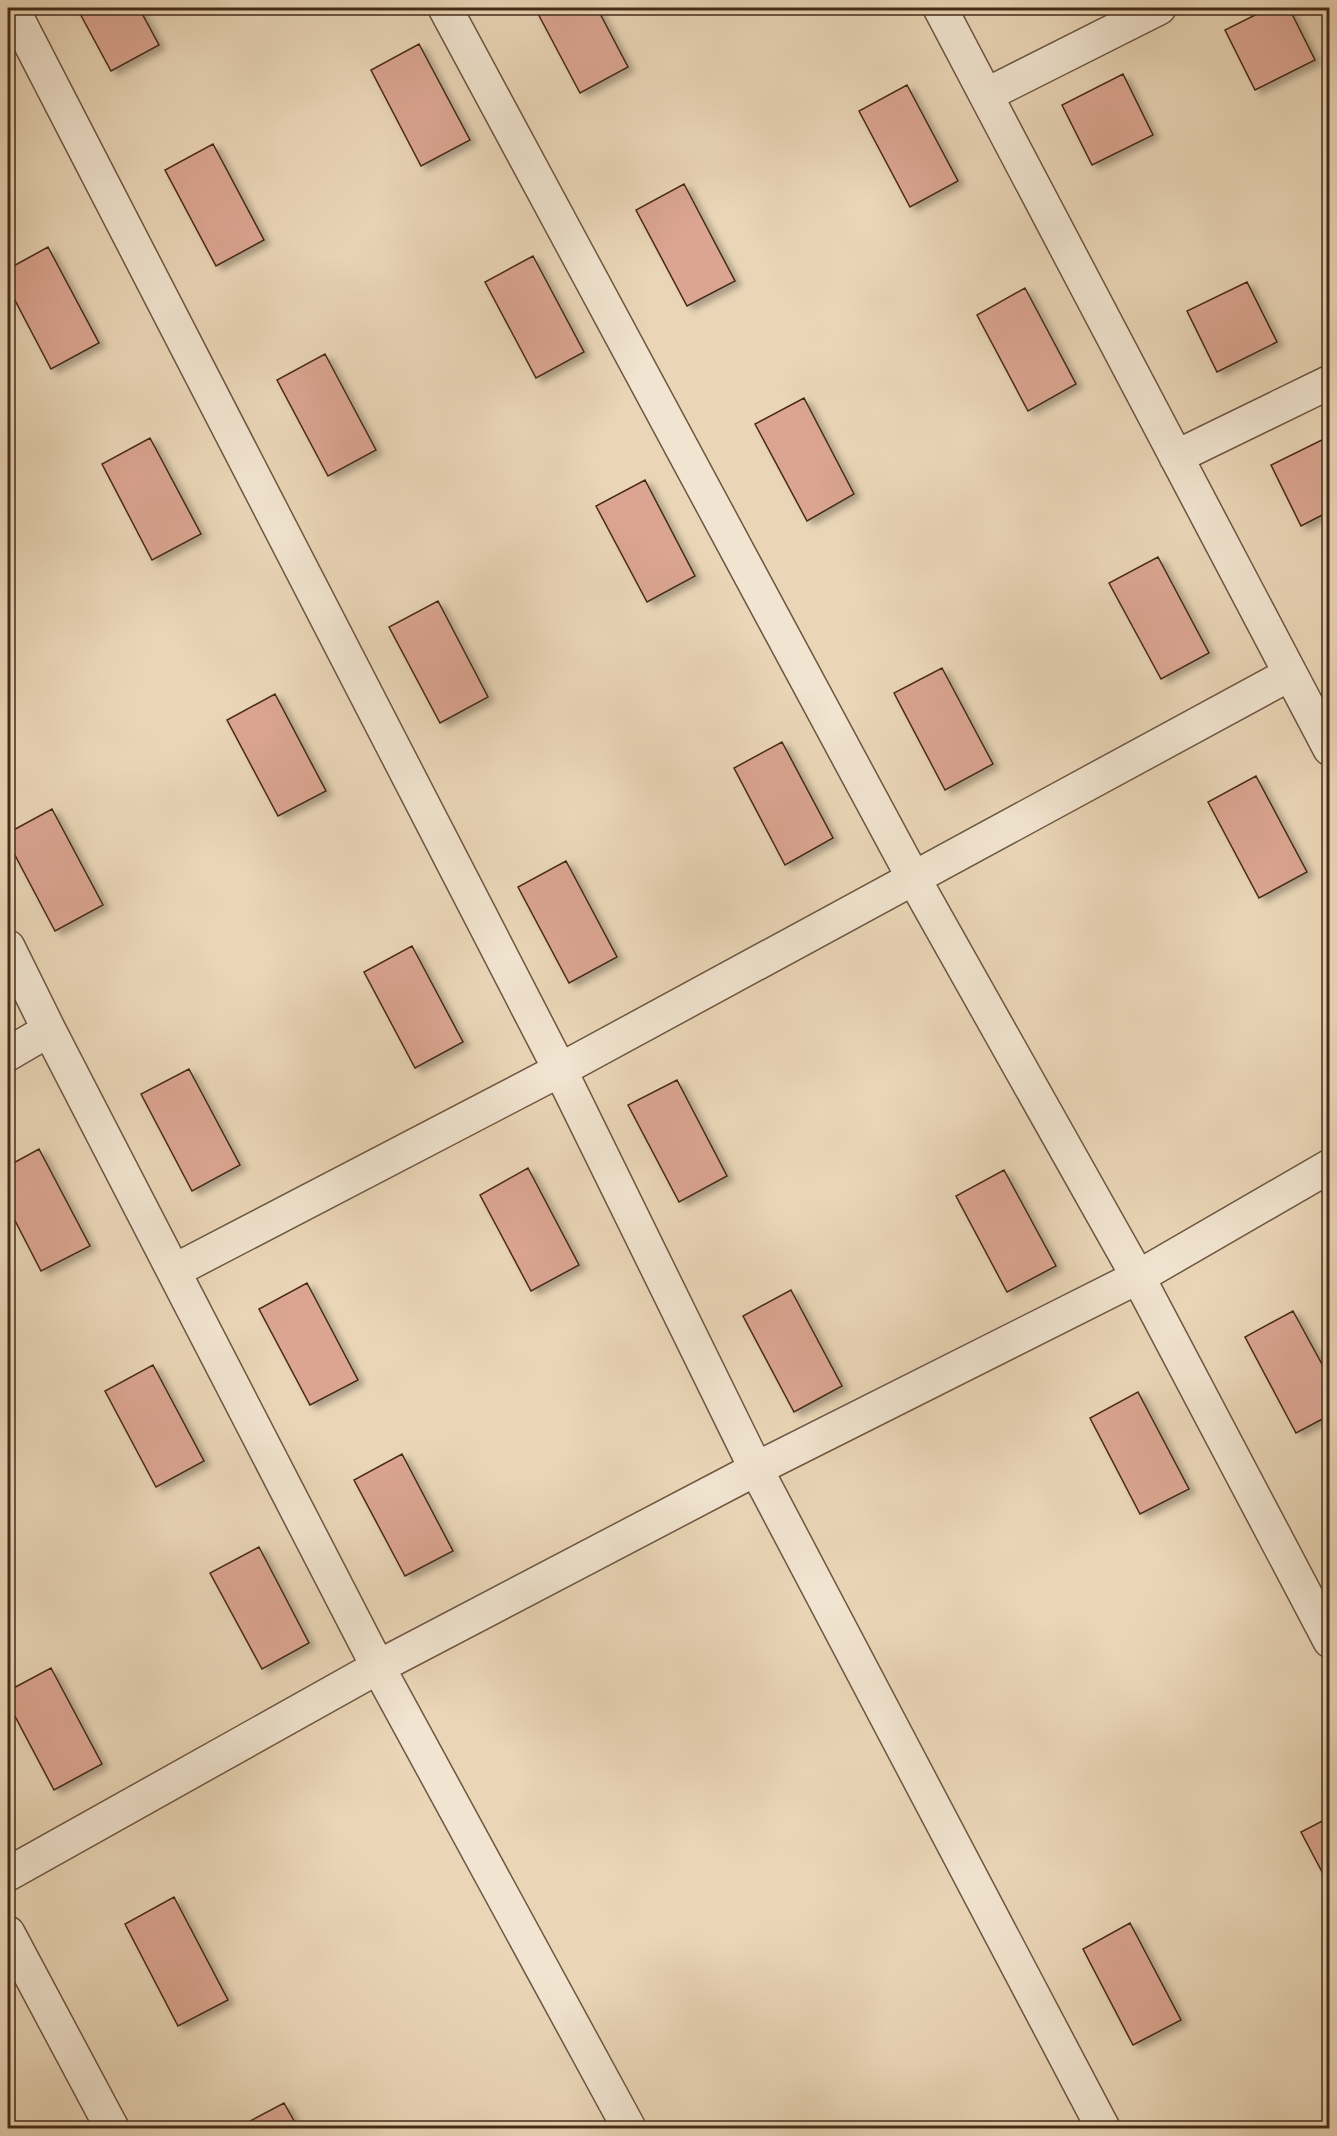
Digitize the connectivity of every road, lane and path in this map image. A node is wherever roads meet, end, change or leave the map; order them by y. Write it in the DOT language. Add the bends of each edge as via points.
graph roads {
  1 [pos="12,8"];
  2 [pos="445,8"];
  3 [pos="940,8"];
  4 [pos="1159,8"];
  5 [pos="986,95"];
  6 [pos="1329,382"];
  7 [pos="1176,457"];
  8 [pos="1290,674"];
  9 [pos="1329,749"];
  10 [pos="914,879"];
  11 [pos="8,947"];
  12 [pos="49,1030"];
  13 [pos="8,1054"];
  14 [pos="560,1070"];
  15 [pos="1329,1166"];
  16 [pos="174,1271"];
  17 [pos="1138,1277"];
  18 [pos="756,1469"];
  19 [pos="1329,1641"];
  20 [pos="378,1667"];
  21 [pos="8,1874"];
  22 [pos="8,1933"];
  23 [pos="112,2128"];
  24 [pos="629,2128"];
  25 [pos="1103,2128"];
  1 -- 14 [label="street"];
  2 -- 10 [label="street"];
  3 -- 5 [label="street"];
  4 -- 5 [label="street"];
  5 -- 7 [label="street"];
  6 -- 7 [label="street"];
  7 -- 8 [label="street"];
  8 -- 9 [label="street"];
  8 -- 10 [label="street"];
  10 -- 14 [label="street"];
  10 -- 17 [label="street"];
  11 -- 12 [label="street"];
  12 -- 13 [label="street"];
  12 -- 16 [label="street"];
  14 -- 16 [label="street"];
  14 -- 18 [label="street"];
  15 -- 17 [label="street"];
  16 -- 20 [label="street"];
  17 -- 18 [label="street"];
  17 -- 19 [label="street"];
  18 -- 20 [label="street"];
  18 -- 25 [label="street"];
  20 -- 21 [label="street"];
  20 -- 24 [label="street"];
  22 -- 23 [label="street"];
}
